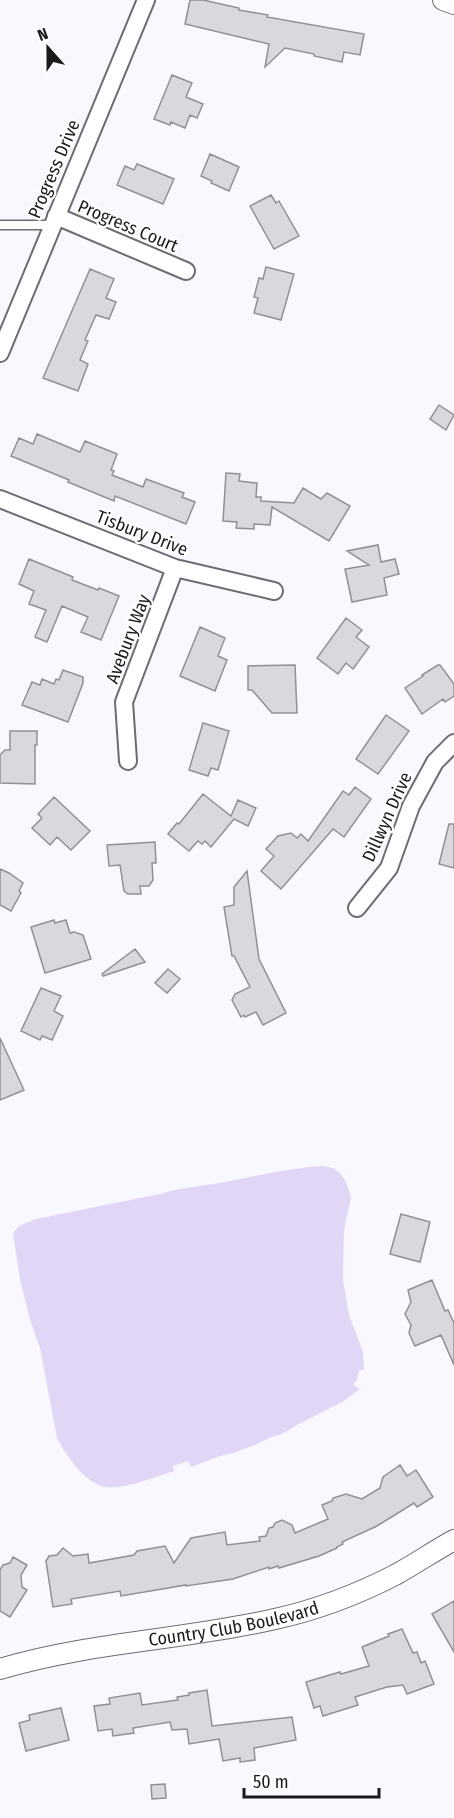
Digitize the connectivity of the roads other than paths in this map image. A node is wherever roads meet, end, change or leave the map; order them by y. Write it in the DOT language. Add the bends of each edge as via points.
graph roads {
  1 [pos="146,0"];
  2 [pos="442,0"];
  3 [pos="454,4"];
  4 [pos="54,220"];
  5 [pos="0,225"];
  6 [pos="186,272"];
  7 [pos="0,353"];
  8 [pos="0,499"];
  9 [pos="175,568"];
  10 [pos="274,591"];
  11 [pos="454,743"];
  12 [pos="128,761"];
  13 [pos="357,908"];
  14 [pos="454,1540"];
  15 [pos="0,1669"];
  1 -- 4 [label="street, Progress Drive"];
  2 -- 3 [label="street"];
  4 -- 5 [label="lane"];
  4 -- 6 [label="street, Progress Court"];
  4 -- 7 [label="street, Progress Drive"];
  8 -- 9 [label="street, Tisbury Drive"];
  9 -- 10 [label="street, Tisbury Drive"];
  9 -- 12 [label="street, Avebury Way" via="124,702"];
  11 -- 13 [label="street, Dillwyn Drive" via="435,762 411,806 388,868"];
  14 -- 15 [label="street, Country Club Boulevard" via="394,1575 309,1610 229,1628 70,1652"];
}
